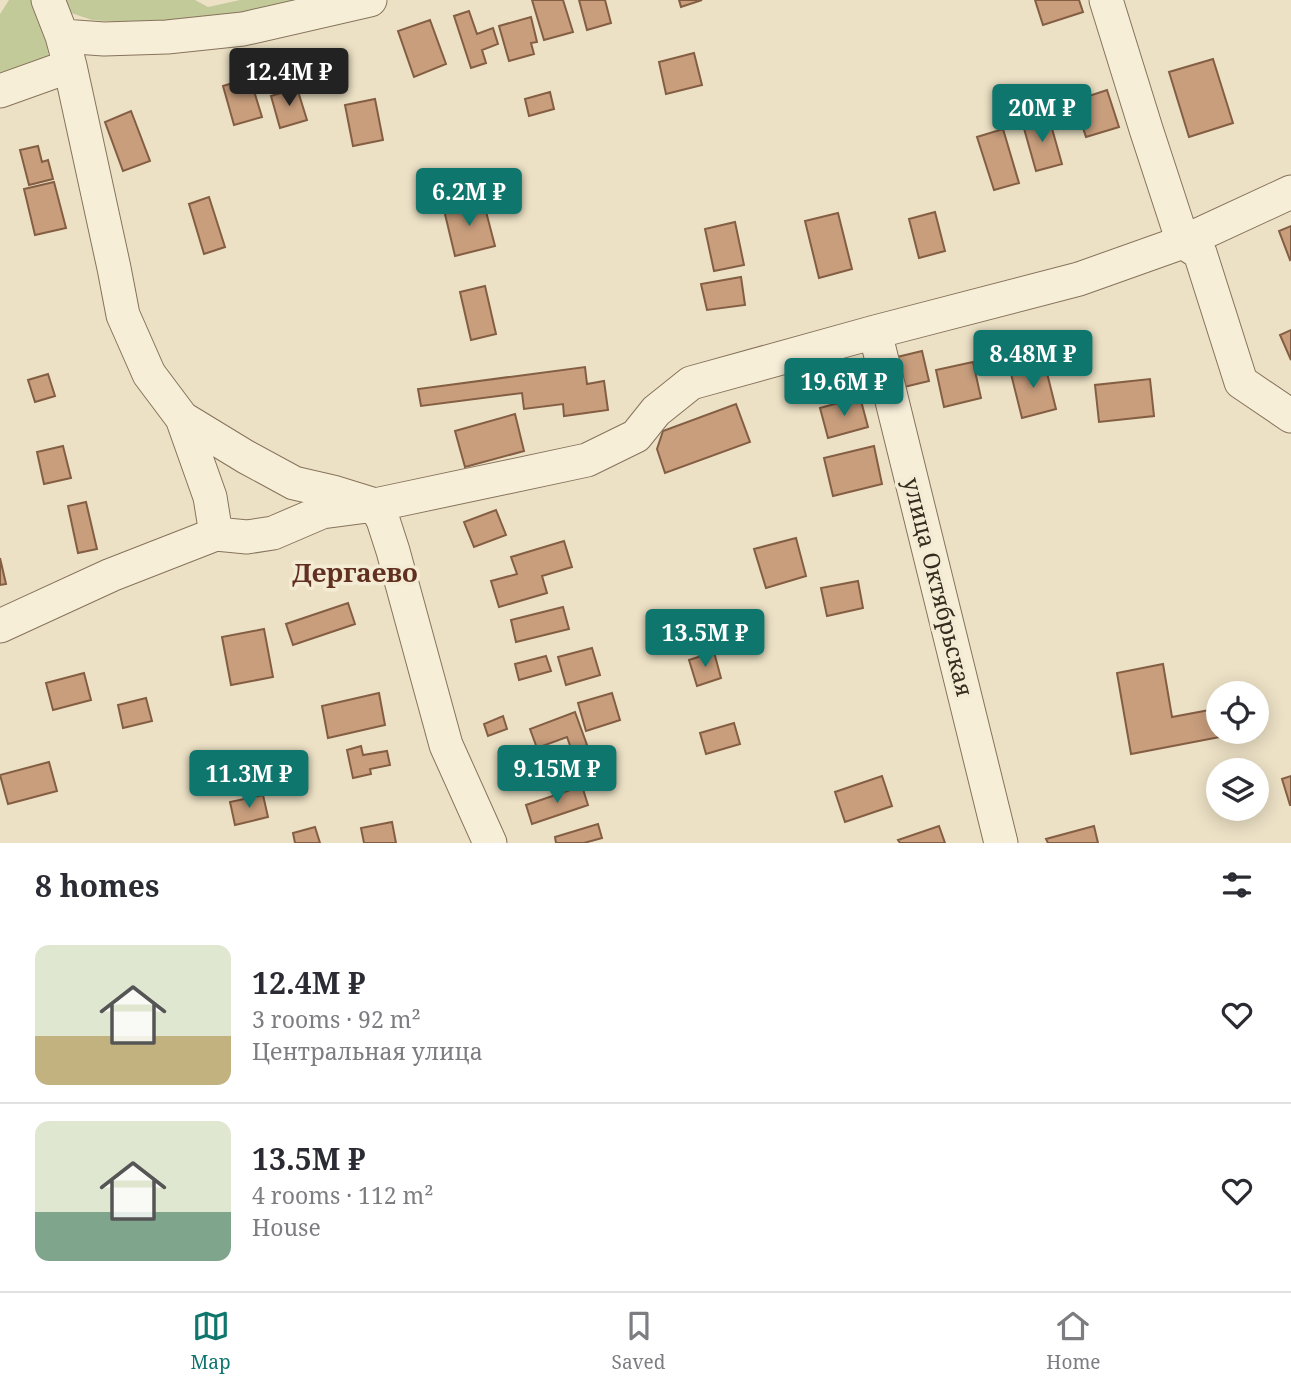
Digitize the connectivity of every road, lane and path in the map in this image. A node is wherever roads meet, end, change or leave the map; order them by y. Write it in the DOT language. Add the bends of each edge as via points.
graph roads {
  1 [pos="48,0"];
  2 [pos="370,0"];
  3 [pos="1106,0"];
  4 [pos="66,51"];
  5 [pos="0,91"];
  6 [pos="1291,192"];
  7 [pos="1183,242"];
  8 [pos="875,332"];
  9 [pos="1291,416"];
  10 [pos="182,418"];
  11 [pos="375,505"];
  12 [pos="216,534"];
  13 [pos="0,626"];
  14 [pos="490,843"];
  15 [pos="1001,843"];
  1 -- 4 [label="street"];
  2 -- 4 [label="street" via="243,29 104,39"];
  3 -- 7 [label="street"];
  4 -- 5 [label="street"];
  4 -- 10 [label="street" via="123,314 149,374"];
  6 -- 7 [label="street"];
  7 -- 8 [label="street" via="1079,279"];
  7 -- 9 [label="street" via="1200,253 1241,382"];
  8 -- 11 [label="street" via="691,383 656,411 636,436 587,460"];
  8 -- 15 [label="street, улица Октябрьская"];
  10 -- 11 [label="street" via="295,483"];
  10 -- 12 [label="street" via="210,497"];
  11 -- 12 [label="street" via="322,512 273,533 247,537"];
  11 -- 14 [label="street" via="393,551 446,745"];
  12 -- 13 [label="street"];
}
